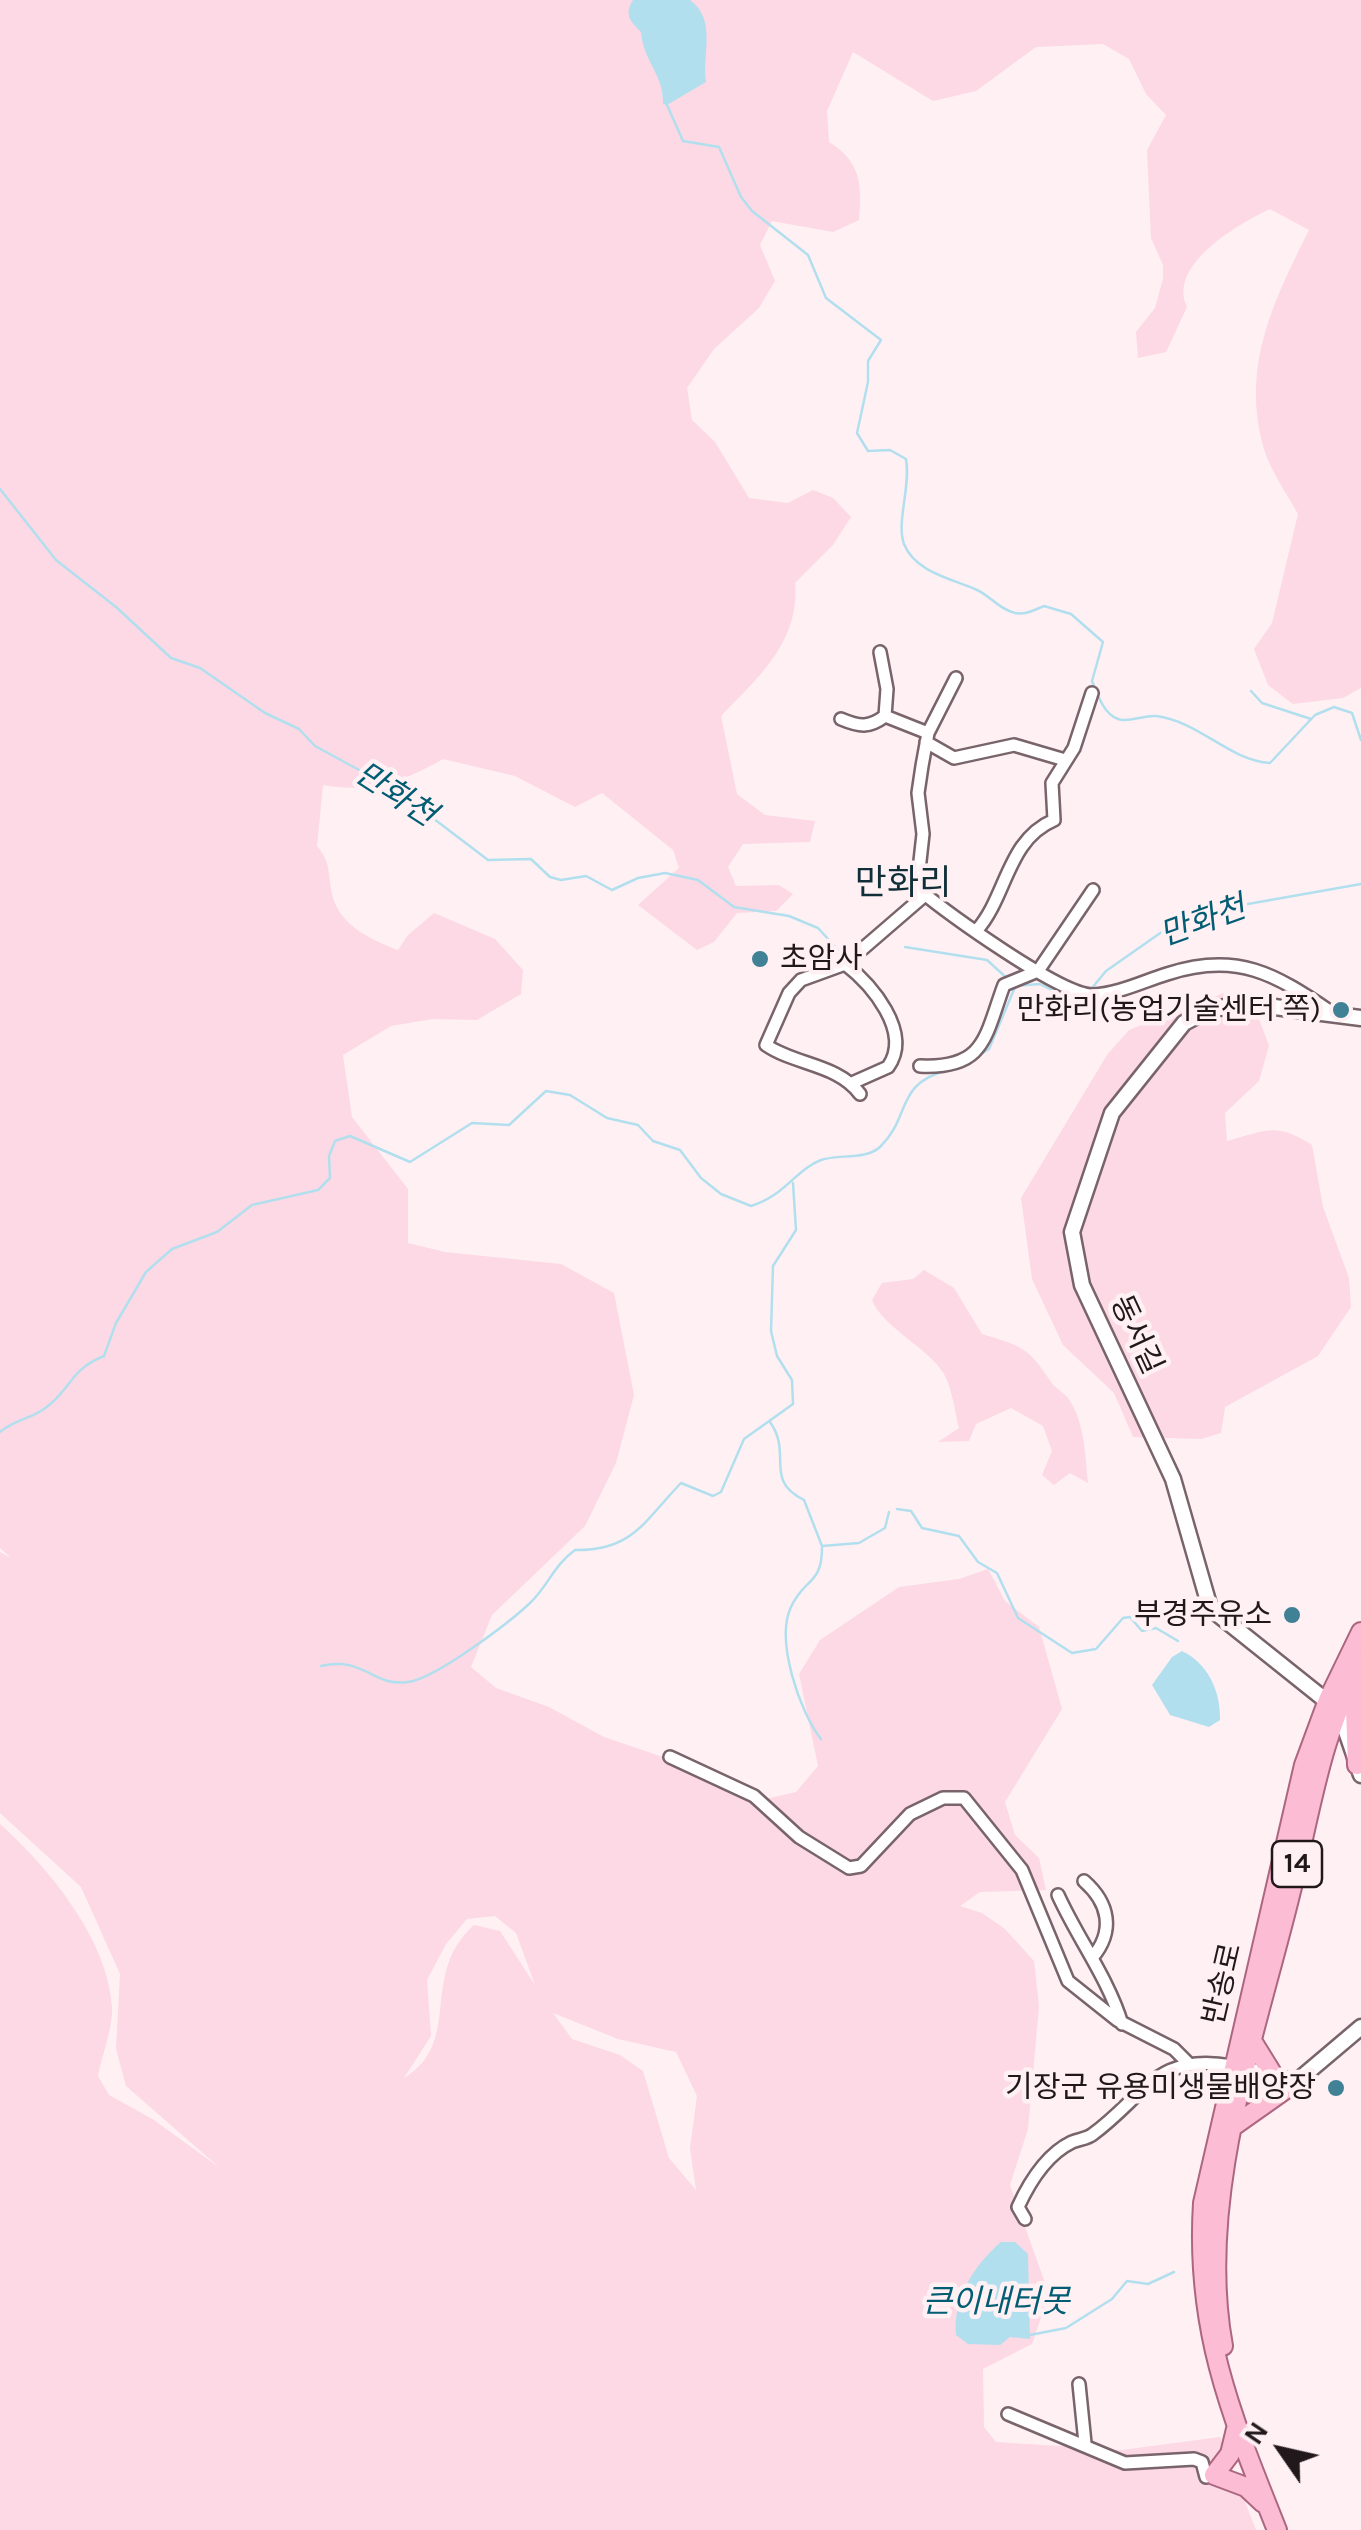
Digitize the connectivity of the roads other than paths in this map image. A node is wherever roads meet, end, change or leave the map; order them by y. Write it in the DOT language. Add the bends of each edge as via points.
graph roads {
  1 [pos="880,652"];
  2 [pos="956,678"];
  3 [pos="1092,693"];
  4 [pos="886,716"];
  5 [pos="842,718"];
  6 [pos="927,738"];
  7 [pos="1065,760"];
  8 [pos="1092,890"];
  9 [pos="925,895"];
  10 [pos="977,930"];
  11 [pos="844,964"];
  12 [pos="1038,971"];
  13 [pos="1302,1001"];
  14 [pos="1361,1018"];
  15 [pos="920,1066"];
  16 [pos="1361,1632"];
  17 [pos="1358,1668"];
  18 [pos="1333,1705"];
  19 [pos="1324,1753"];
  20 [pos="670,1757"];
  21 [pos="1359,1770"];
  22 [pos="1084,1881"];
  23 [pos="1058,1895"];
  24 [pos="1092,1958"];
  25 [pos="1122,2024"];
  26 [pos="1361,2027"];
  27 [pos="1254,2044"];
  28 [pos="1188,2063"];
  29 [pos="1240,2068"];
  30 [pos="1276,2078"];
  31 [pos="1296,2082"];
  32 [pos="1228,2119"];
  33 [pos="1025,2219"];
  34 [pos="1079,2384"];
  35 [pos="1008,2414"];
  36 [pos="1236,2429"];
  37 [pos="1085,2443"];
  38 [pos="1206,2476"];
  39 [pos="1267,2506"];
  40 [pos="1277,2530"];
  41 [pos="1290,2530"];
  1 -- 4 [label="street"];
  2 -- 6 [label="street"];
  3 -- 7 [label="street"];
  4 -- 5 [label="street" via="872,726"];
  4 -- 6 [label="street"];
  6 -- 7 [label="street" via="954,758 1014,746"];
  6 -- 9 [label="street" via="916,876"];
  7 -- 10 [label="street" via="1052,783 1054,820 1015,856"];
  8 -- 12 [label="street"];
  9 -- 10 [label="street, 동서길"];
  9 -- 11 [label="street"];
  10 -- 12 [label="street, 동서길"];
  11 -- 11 [label="street" via="800,980 766,1045 856,1088 888,1067 894,1044 878,994"];
  12 -- 13 [label="street, 동서길" via="1088,994 1218,965 1258,968"];
  12 -- 15 [label="street" via="1010,981 974,1054"];
  13 -- 14 [label="street, 동서길"];
  13 -- 18 [label="street, 동서길" via="1210,1010 1184,1024 1112,1113 1072,1232 1082,1285 1174,1479 1210,1608"];
  16 -- 18 [label="main road, 반송로 / 14"];
  17 -- 18 [label="main road, 반송로 / 14"];
  17 -- 21 [label="main road"];
  18 -- 19 [label="main road, 반송로 / 14"];
  18 -- 21 [label="street"];
  18 -- 29 [label="main road, 반송로 / 14" via="1286,1834"];
  19 -- 21 [label="main road" via="1341,1750"];
  19 -- 27 [label="main road, 반송로 / 14"];
  20 -- 25 [label="street" via="754,1796 799,1837 848,1868 861,1866 910,1814 943,1798 964,1798 1022,1870 1068,1980"];
  22 -- 24 [label="street" via="1108,1918"];
  23 -- 24 [label="street"];
  24 -- 25 [label="street"];
  25 -- 28 [label="street"];
  26 -- 31 [label="street"];
  27 -- 29 [label="main road, 반송로 / 14"];
  27 -- 30 [label="main road"];
  28 -- 29 [label="street"];
  28 -- 33 [label="street" via="1150,2082 1090,2137 1046,2162 1018,2207"];
  29 -- 30 [label="street"];
  29 -- 32 [label="main road, 반송로 / 14"];
  30 -- 31 [label="street"];
  31 -- 32 [label="main road"];
  32 -- 36 [label="main road, 반송로 / 14" via="1205,2188 1200,2257 1203,2303"];
  32 -- 41 [label="main road, 반송로 / 14" via="1216,2251 1222,2339 1229,2376"];
  34 -- 37 [label="street"];
  35 -- 37 [label="street"];
  36 -- 39 [label="main road, 반송로 / 14"];
  36 -- 39 [label="main road" via="1230,2454 1214,2476 1246,2487"];
  37 -- 38 [label="street" via="1124,2463 1194,2459"];
  39 -- 40 [label="main road, 반송로 / 14"];
}
